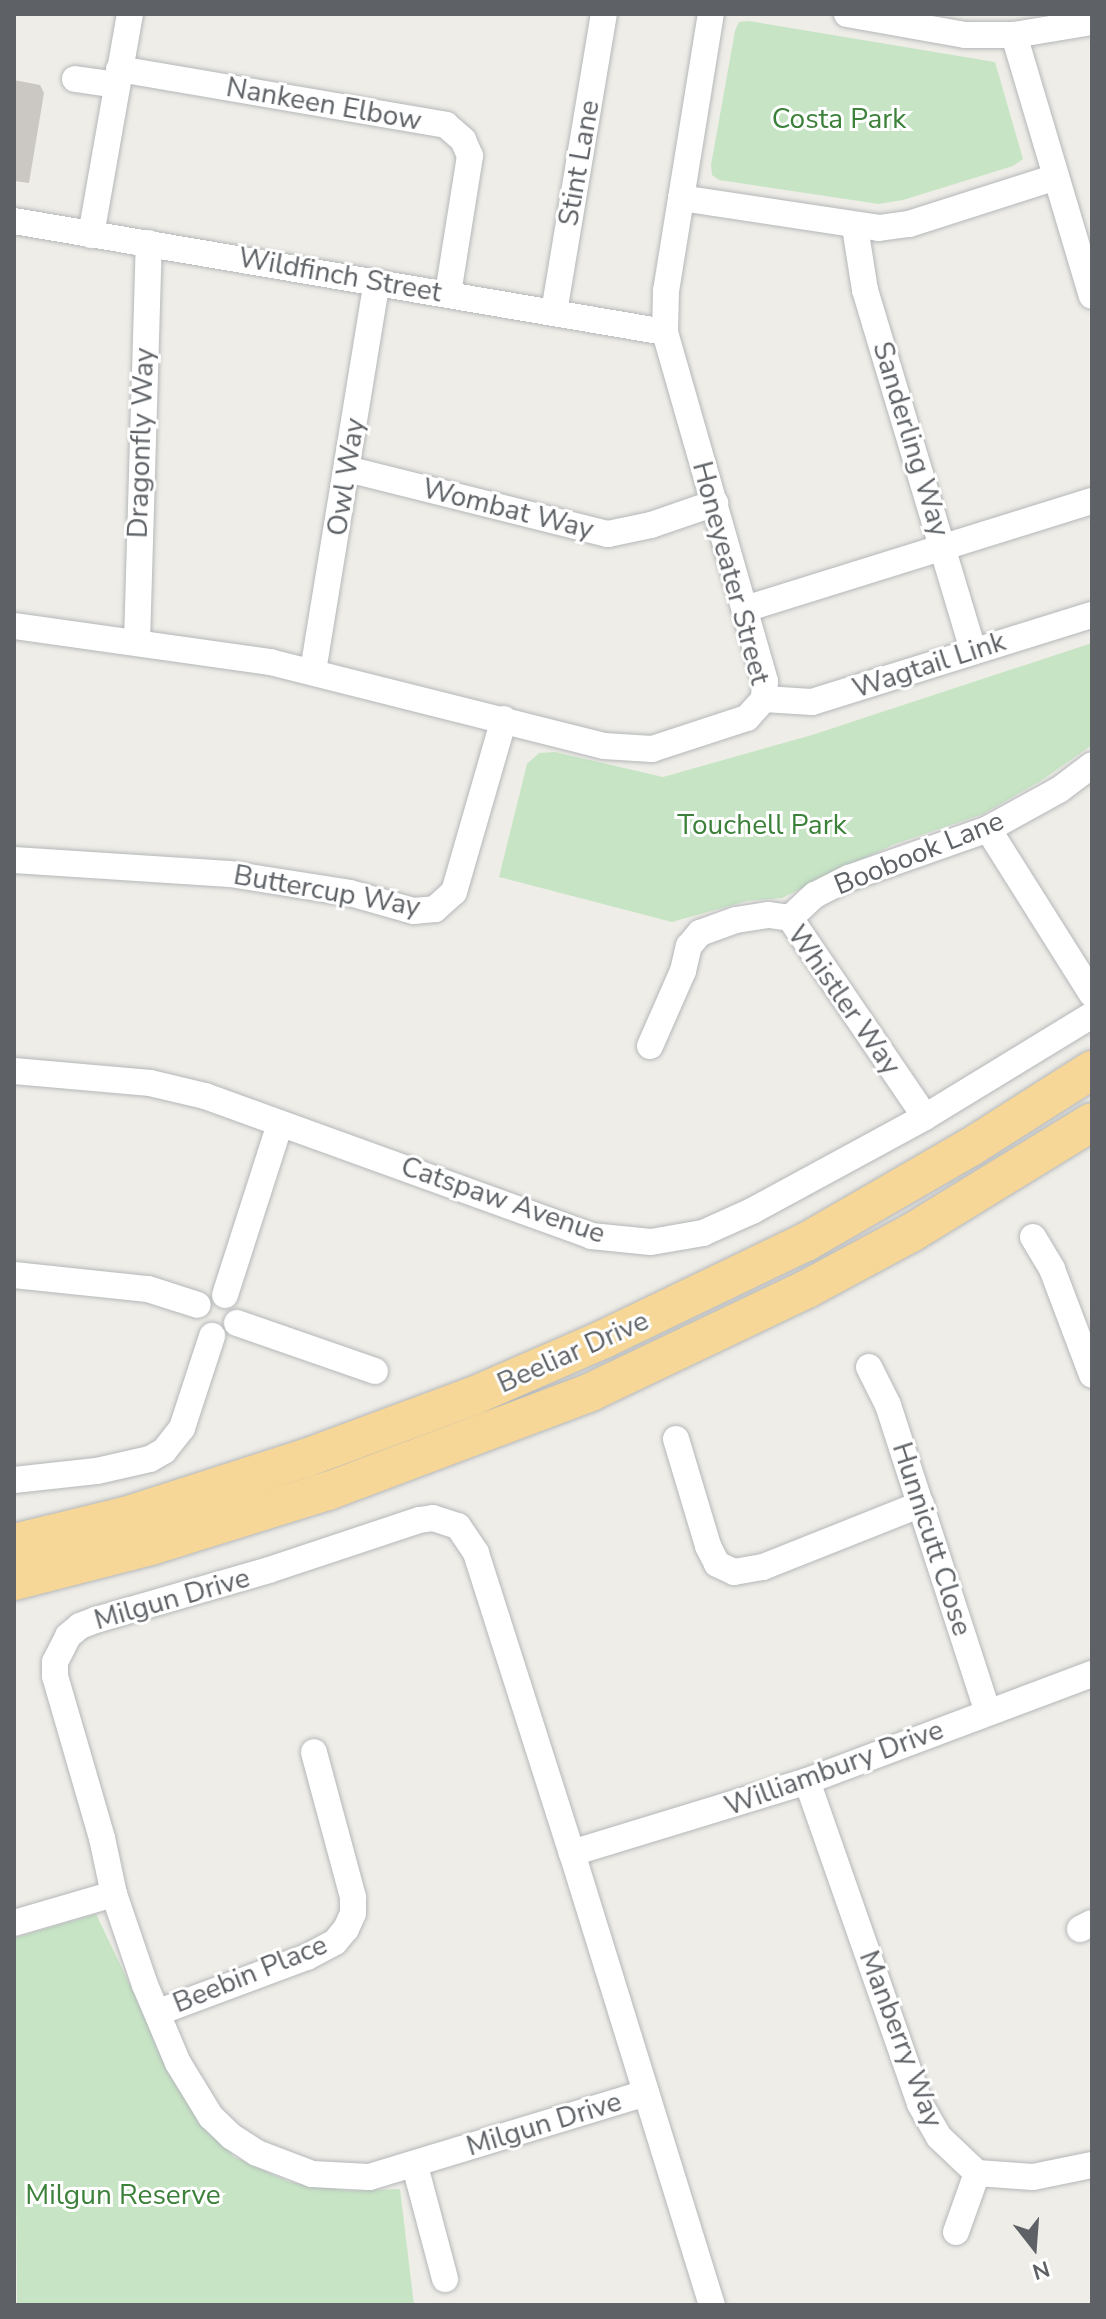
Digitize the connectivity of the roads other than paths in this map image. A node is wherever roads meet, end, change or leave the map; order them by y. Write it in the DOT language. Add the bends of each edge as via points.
graph roads {
  1 [pos="130,14"];
  2 [pos="604,14"];
  3 [pos="711,14"];
  4 [pos="847,14"];
  5 [pos="1084,14"];
  6 [pos="907,19"];
  7 [pos="1092,22"];
  8 [pos="1056,27"];
  9 [pos="1014,35"];
  10 [pos="118,77"];
  11 [pos="75,79"];
  12 [pos="1056,177"];
  13 [pos="681,198"];
  14 [pos="14,221"];
  15 [pos="855,227"];
  16 [pos="91,235"];
  17 [pos="149,243"];
  18 [pos="1086,256"];
  19 [pos="377,282"];
  20 [pos="448,294"];
  21 [pos="1092,296"];
  22 [pos="554,312"];
  23 [pos="665,332"];
  24 [pos="347,469"];
  25 [pos="1092,501"];
  26 [pos="715,503"];
  27 [pos="944,547"];
  28 [pos="745,609"];
  29 [pos="1092,615"];
  30 [pos="14,626"];
  31 [pos="137,642"];
  32 [pos="973,650"];
  33 [pos="313,671"];
  34 [pos="764,699"];
  35 [pos="504,719"];
  36 [pos="1092,765"];
  37 [pos="988,829"];
  38 [pos="14,860"];
  39 [pos="790,918"];
  40 [pos="1092,994"];
  41 [pos="1092,1015"];
  42 [pos="650,1046"];
  43 [pos="1092,1070"];
  44 [pos="14,1071"];
  45 [pos="925,1117"];
  46 [pos="1092,1122"];
  47 [pos="280,1124"];
  48 [pos="1033,1237"];
  49 [pos="14,1275"];
  50 [pos="225,1295"];
  51 [pos="198,1305"];
  52 [pos="237,1323"];
  53 [pos="212,1336"];
  54 [pos="869,1367"];
  55 [pos="375,1371"];
  56 [pos="1092,1375"];
  57 [pos="676,1439"];
  58 [pos="14,1480"];
  59 [pos="921,1504"];
  60 [pos="14,1543"];
  61 [pos="14,1581"];
  62 [pos="1092,1674"];
  63 [pos="988,1712"];
  64 [pos="314,1752"];
  65 [pos="807,1781"];
  66 [pos="572,1853"];
  67 [pos="114,1894"];
  68 [pos="14,1923"];
  69 [pos="159,2012"];
  70 [pos="646,2093"];
  71 [pos="1092,2165"];
  72 [pos="415,2166"];
  73 [pos="977,2173"];
  74 [pos="956,2232"];
  75 [pos="445,2279"];
  76 [pos="712,2305"];
  1 -- 10 [label="street"];
  2 -- 22 [label="street, Stint Lane"];
  3 -- 13 [label="street, Honeyeater Street"];
  4 -- 6 [label="street"];
  5 -- 8 [label="street"];
  6 -- 9 [label="street" via="965,35"];
  7 -- 8 [label="street"];
  8 -- 9 [label="street"];
  9 -- 12 [label="street"];
  10 -- 11 [label="street, Nankeen Elbow"];
  10 -- 16 [label="street"];
  10 -- 20 [label="street, Nankeen Elbow" via="446,125 463,140 470,156"];
  12 -- 15 [label="street" via="909,224"];
  12 -- 18 [label="street"];
  13 -- 15 [label="street"];
  13 -- 23 [label="street, Honeyeater Street"];
  14 -- 16 [label="street, Wildfinch Street"];
  15 -- 27 [label="street, Sanderling Way" via="865,290"];
  16 -- 17 [label="street, Wildfinch Street"];
  17 -- 19 [label="street, Wildfinch Street"];
  17 -- 31 [label="street, Dragonfly Way"];
  18 -- 21 [label="street"];
  19 -- 20 [label="street, Wildfinch Street"];
  19 -- 24 [label="street, Owl Way"];
  20 -- 22 [label="street, Wildfinch Street"];
  22 -- 23 [label="street, Wildfinch Street"];
  23 -- 26 [label="street, Honeyeater Street"];
  24 -- 26 [label="street, Wombat Way" via="608,534"];
  24 -- 33 [label="street, Owl Way"];
  25 -- 27 [label="street"];
  26 -- 28 [label="street, Honeyeater Street"];
  27 -- 28 [label="street"];
  27 -- 32 [label="street, Sanderling Way"];
  28 -- 34 [label="street, Honeyeater Street" via="764,673"];
  29 -- 32 [label="street, Wagtail Link"];
  30 -- 31 [label="street, Honeyeater Street"];
  31 -- 33 [label="street, Honeyeater Street"];
  32 -- 34 [label="street, Wagtail Link" via="812,702"];
  33 -- 35 [label="street, Honeyeater Street"];
  34 -- 35 [label="street, Honeyeater Street" via="747,718 652,749 604,746"];
  35 -- 38 [label="street, Buttercup Way" via="454,892 435,909 413,911 350,893 230,874"];
  36 -- 37 [label="street, Boobook Lane"];
  37 -- 39 [label="street, Boobook Lane" via="849,878 815,895"];
  37 -- 40 [label="street"];
  39 -- 42 [label="street, Whistler Way" via="736,920 700,933 689,946"];
  39 -- 45 [label="street, Whistler Way"];
  41 -- 45 [label="street, Catspaw Avenue"];
  43 -- 60 [label="highway, Beeliar Drive" via="806,1242 604,1339 473,1396 306,1458 125,1516"];
  44 -- 47 [label="street, Catspaw Avenue" via="150,1083 205,1096"];
  45 -- 47 [label="street, Catspaw Avenue" via="752,1211 703,1233 651,1242 591,1236"];
  46 -- 61 [label="highway, Beeliar Drive" via="911,1233 591,1392 328,1491 151,1546"];
  47 -- 50 [label="street"];
  48 -- 56 [label="street" via="1052,1269"];
  49 -- 51 [label="street" via="148,1289"];
  50 -- 51 [label="street" via="213,1294"];
  50 -- 52 [label="street" via="236,1303"];
  51 -- 53 [label="street" via="199,1327"];
  52 -- 53 [label="street" via="227,1334"];
  52 -- 55 [label="street"];
  53 -- 58 [label="street" via="182,1428 164,1451 97,1471"];
  54 -- 59 [label="street, Hunnicutt Close" via="888,1405"];
  57 -- 59 [label="street" via="723,1578"];
  59 -- 63 [label="street, Hunnicutt Close"];
  62 -- 63 [label="street, Williambury Drive"];
  63 -- 65 [label="street, Williambury Drive"];
  64 -- 69 [label="street, Beebin Place" via="353,1897 346,1929 335,1942 307,1957"];
  65 -- 66 [label="street, Williambury Drive"];
  65 -- 73 [label="street, Manberry Way" via="920,2104 939,2137"];
  66 -- 67 [label="street, Milgun Drive" via="476,1553 458,1526 433,1518 96,1620 68,1636 55,1662 55,1676"];
  66 -- 70 [label="street, Milgun Drive"];
  67 -- 68 [label="street"];
  67 -- 69 [label="street, Milgun Drive"];
  69 -- 72 [label="street, Milgun Drive" via="196,2096 222,2127 257,2153 312,2174 341,2178"];
  70 -- 72 [label="street, Milgun Drive"];
  70 -- 76 [label="street, Milgun Drive"];
  71 -- 73 [label="street" via="1033,2177"];
  72 -- 75 [label="street"];
  73 -- 74 [label="street"];
}
